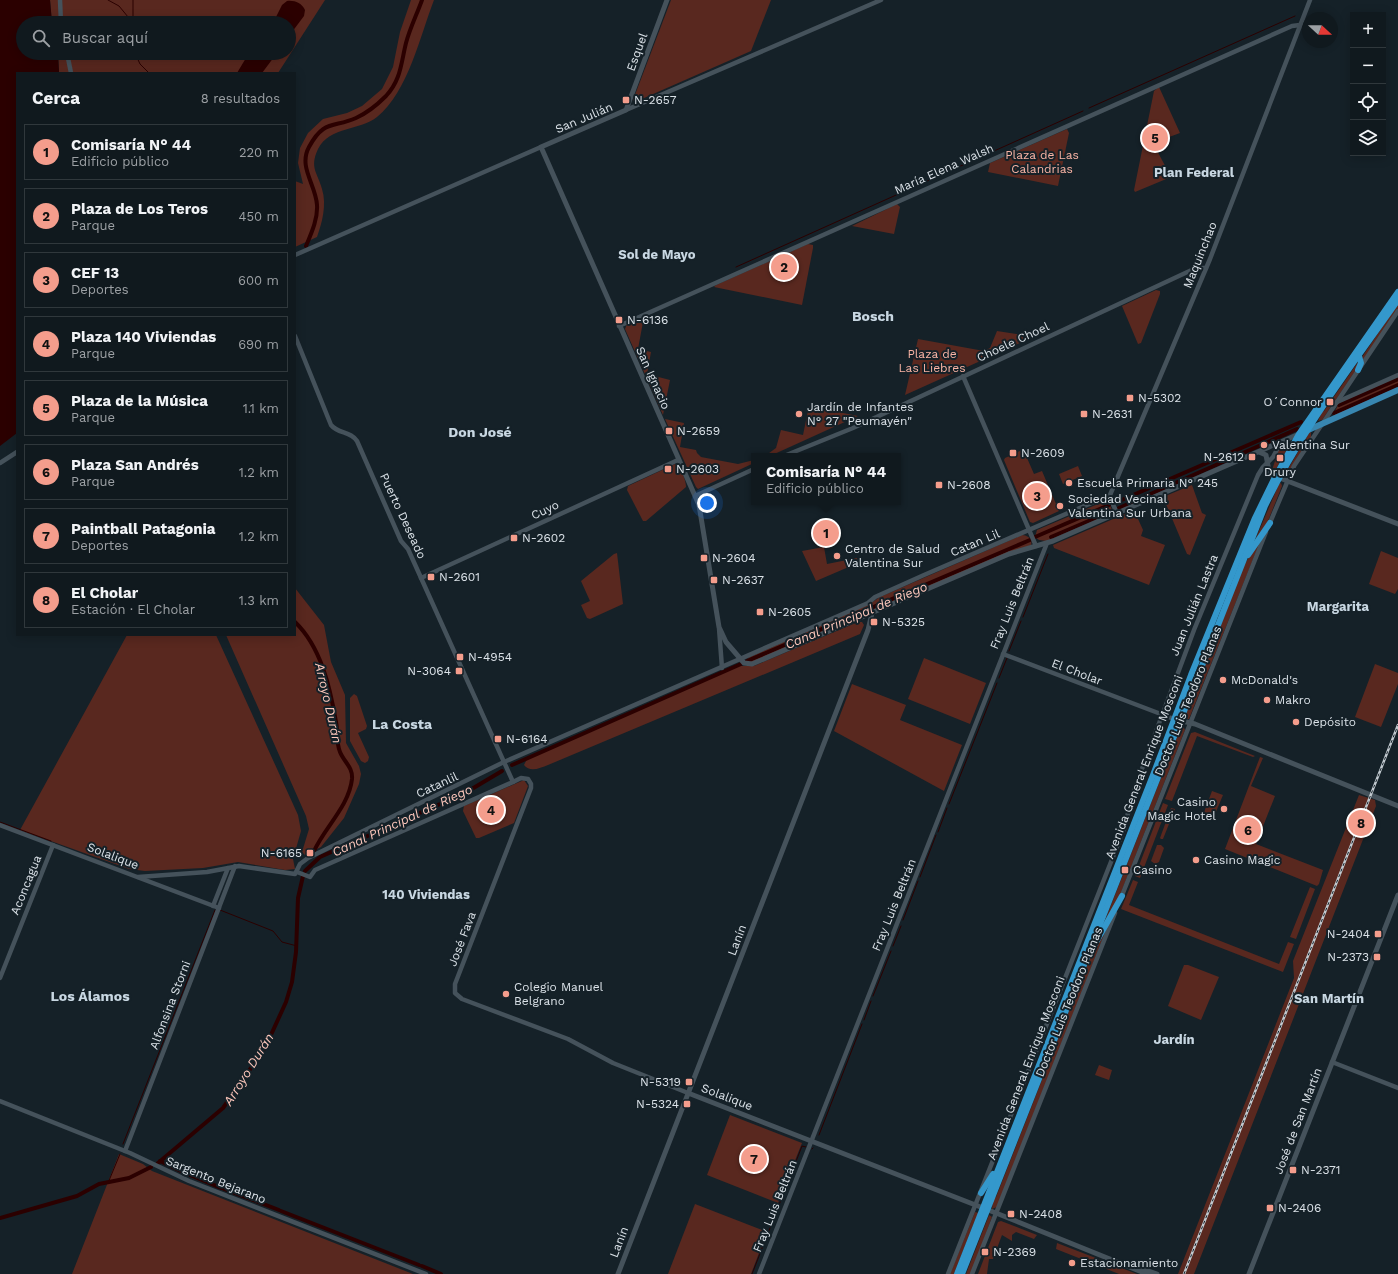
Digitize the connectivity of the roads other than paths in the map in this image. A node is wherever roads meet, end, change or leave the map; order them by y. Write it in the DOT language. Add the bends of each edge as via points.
graph roads {
  1 [pos="60,0"];
  2 [pos="667,0"];
  3 [pos="881,0"];
  4 [pos="1310,0"];
  5 [pos="61,16"];
  6 [pos="1300,25"];
  7 [pos="68,60"];
  8 [pos="71,72"];
  9 [pos="626,110"];
  10 [pos="541,147"];
  11 [pos="296,255"];
  12 [pos="1206,268"];
  13 [pos="1398,292"];
  14 [pos="1398,300"];
  15 [pos="1398,311"];
  16 [pos="620,326"];
  17 [pos="296,338"];
  18 [pos="1359,356"];
  19 [pos="1358,370"];
  20 [pos="1398,375"];
  21 [pos="963,376"];
  22 [pos="1345,388"];
  23 [pos="1398,390"];
  24 [pos="1351,395"];
  25 [pos="1336,402"];
  26 [pos="1321,424"];
  27 [pos="1307,430"];
  28 [pos="1299,434"];
  29 [pos="1313,436"];
  30 [pos="1281,442"];
  31 [pos="1258,452"];
  32 [pos="16,453"];
  33 [pos="791,453"];
  34 [pos="678,460"];
  35 [pos="1267,462"];
  36 [pos="0,463"];
  37 [pos="751,470"];
  38 [pos="1277,477"];
  39 [pos="1286,481"];
  40 [pos="694,496"];
  41 [pos="1109,496"];
  42 [pos="1117,513"];
  43 [pos="1270,523"];
  44 [pos="1398,524"];
  45 [pos="1030,530"];
  46 [pos="1047,543"];
  47 [pos="1036,546"];
  48 [pos="1239,570"];
  49 [pos="421,578"];
  50 [pos="872,613"];
  51 [pos="719,627"];
  52 [pos="1003,654"];
  53 [pos="740,660"];
  54 [pos="722,668"];
  55 [pos="1163,716"];
  56 [pos="1174,719"];
  57 [pos="1180,721"];
  58 [pos="1190,724"];
  59 [pos="504,762"];
  60 [pos="513,782"];
  61 [pos="1398,806"];
  62 [pos="0,825"];
  63 [pos="53,844"];
  64 [pos="234,866"];
  65 [pos="228,868"];
  66 [pos="298,872"];
  67 [pos="138,877"];
  68 [pos="1398,895"];
  69 [pos="1122,896"];
  70 [pos="213,906"];
  71 [pos="218,908"];
  72 [pos="1085,961"];
  73 [pos="0,978"];
  74 [pos="455,993"];
  75 [pos="1332,1062"];
  76 [pos="1398,1088"];
  77 [pos="688,1093"];
  78 [pos="0,1102"];
  79 [pos="811,1141"];
  80 [pos="125,1151"];
  81 [pos="1003,1157"];
  82 [pos="981,1193"];
  83 [pos="976,1205"];
  84 [pos="985,1209"];
  85 [pos="996,1213"];
  86 [pos="426,1274"];
  87 [pos="618,1274"];
  88 [pos="759,1274"];
  89 [pos="948,1274"];
  90 [pos="957,1274"];
  91 [pos="962,1274"];
  92 [pos="972,1274"];
  93 [pos="1147,1274"];
  94 [pos="1157,1274"];
  95 [pos="1249,1274"];
  1 -- 5 [label="street"];
  2 -- 9 [label="main road, Esquel"];
  3 -- 9 [label="street, San Julián"];
  4 -- 6 [label="street, Maquinchao"];
  6 -- 12 [label="street, Maquinchao"];
  6 -- 16 [label="street, María Elena Walsh" via="1292,26"];
  7 -- 8 [label="street"];
  9 -- 10 [label="main road, San Julián"];
  10 -- 11 [label="street, San Julián"];
  10 -- 16 [label="main road, San Ignacio"];
  12 -- 21 [label="street, Choele Choel" via="1196,268"];
  12 -- 41 [label="street, Maquinchao" via="1113,492"];
  13 -- 28 [label="highway, Avenida General Enrique Mosconi"];
  14 -- 18 [label="highway, Avenida General Enrique Mosconi"];
  15 -- 19 [label="street, Doctor Luis Teodoro Planas"];
  16 -- 34 [label="main road, San Ignacio"];
  17 -- 49 [label="street, Puerto Deseado" via="332,425 336,430 351,434 356,439 401,541 408,549"];
  18 -- 19 [label="highway" via="1361,363"];
  18 -- 27 [label="highway, Avenida General Enrique Mosconi"];
  19 -- 22 [label="street, Doctor Luis Teodoro Planas"];
  20 -- 24 [label="street"];
  21 -- 33 [label="street, Choele Choel" via="853,428"];
  21 -- 45 [label="street"];
  22 -- 24 [label="street" via="1347,394"];
  22 -- 25 [label="street, Doctor Luis Teodoro Planas"];
  23 -- 26 [label="main road"];
  24 -- 25 [label="street"];
  25 -- 26 [label="street, Doctor Luis Teodoro Planas"];
  26 -- 27 [label="main road"];
  26 -- 29 [label="street, Doctor Luis Teodoro Planas"];
  27 -- 28 [label="main road"];
  27 -- 29 [label="street" via="1314,431"];
  27 -- 38 [label="highway, Avenida General Enrique Mosconi"];
  28 -- 30 [label="main road"];
  28 -- 38 [label="highway, Avenida General Enrique Mosconi"];
  29 -- 39 [label="street, Doctor Luis Teodoro Planas"];
  30 -- 31 [label="main road"];
  30 -- 35 [label="street, Juan Julián Lastra" via="1273,457"];
  31 -- 35 [label="main road" via="1264,454"];
  31 -- 42 [label="main road"];
  32 -- 36 [label="street"];
  34 -- 40 [label="main road, San Ignacio"];
  34 -- 49 [label="street, Cuyo"];
  35 -- 38 [label="main road" via="1269,472"];
  35 -- 55 [label="street, Juan Julián Lastra" via="1256,480 1194,630"];
  37 -- 40 [label="street"];
  38 -- 39 [label="main road"];
  38 -- 48 [label="highway, Avenida General Enrique Mosconi"];
  38 -- 56 [label="highway, Avenida General Enrique Mosconi" via="1255,518"];
  39 -- 43 [label="street, Doctor Luis Teodoro Planas"];
  39 -- 44 [label="main road"];
  40 -- 51 [label="main road, San Ignacio" via="702,516"];
  41 -- 42 [label="street"];
  41 -- 45 [label="street, Catan Lil"];
  42 -- 46 [label="main road"];
  43 -- 48 [label="highway"];
  43 -- 58 [label="street, Doctor Luis Teodoro Planas"];
  45 -- 47 [label="street"];
  45 -- 53 [label="street, Catan Lil" via="924,575"];
  46 -- 47 [label="main road"];
  46 -- 52 [label="street, Fray Luis Beltrán"];
  47 -- 50 [label="main road" via="1009,554"];
  48 -- 57 [label="highway, Avenida General Enrique Mosconi"];
  49 -- 59 [label="street, Puerto Deseado"];
  50 -- 53 [label="main road" via="752,664 747,665"];
  50 -- 77 [label="main road, Lanín" via="868,630"];
  51 -- 53 [label="main road, San Ignacio" via="726,642"];
  51 -- 54 [label="street, San Ignacio"];
  52 -- 55 [label="street, El Cholar"];
  52 -- 79 [label="street, Fray Luis Beltrán"];
  53 -- 54 [label="street, Catanlil"];
  54 -- 59 [label="street, Catanlil"];
  55 -- 56 [label="street, El Cholar"];
  55 -- 82 [label="street, Juan Julián Lastra" via="1133,793 1124,828"];
  56 -- 57 [label="main road, El Cholar"];
  56 -- 81 [label="highway, Avenida General Enrique Mosconi"];
  57 -- 58 [label="main road, El Cholar"];
  57 -- 72 [label="highway, Avenida General Enrique Mosconi"];
  58 -- 61 [label="main road, El Cholar"];
  58 -- 69 [label="street, Doctor Luis Teodoro Planas"];
  59 -- 60 [label="street, Puerto Deseado"];
  59 -- 66 [label="street, Catanlil" via="308,858 300,864"];
  60 -- 66 [label="street" via="316,870 310,877"];
  60 -- 74 [label="street, José Fava" via="524,778 529,780 531,788 455,984"];
  62 -- 63 [label="street, Solalique"];
  63 -- 67 [label="street, Solalique"];
  63 -- 73 [label="street, Aconcagua"];
  64 -- 65 [label="street"];
  64 -- 66 [label="street" via="294,874"];
  64 -- 71 [label="street, Alfonsina Storni"];
  65 -- 67 [label="street"];
  65 -- 70 [label="street"];
  67 -- 70 [label="street, Solalique"];
  68 -- 75 [label="main road, José de San Martín"];
  69 -- 72 [label="highway"];
  69 -- 85 [label="street, Doctor Luis Teodoro Planas"];
  70 -- 71 [label="street, Solalique"];
  71 -- 80 [label="street, Alfonsina Storni"];
  72 -- 84 [label="highway, Avenida General Enrique Mosconi"];
  74 -- 77 [label="street, Solalique" via="460,998 561,1036 617,1065"];
  75 -- 76 [label="street"];
  75 -- 95 [label="main road, José de San Martín"];
  77 -- 79 [label="main road, Solalique"];
  77 -- 87 [label="main road, Lanín"];
  78 -- 80 [label="street, Sargento Bejarano"];
  79 -- 83 [label="main road, Solalique"];
  79 -- 88 [label="street, Fray Luis Beltrán"];
  80 -- 86 [label="street, Sargento Bejarano" via="189,1181"];
  81 -- 82 [label="highway"];
  81 -- 84 [label="highway, Avenida General Enrique Mosconi"];
  82 -- 83 [label="street, Juan Julián Lastra"];
  83 -- 84 [label="main road, Solalique"];
  83 -- 89 [label="street, Juan Julián Lastra"];
  84 -- 85 [label="main road, Solalique"];
  84 -- 90 [label="highway, Avenida General Enrique Mosconi"];
  84 -- 91 [label="highway, Avenida General Enrique Mosconi"];
  85 -- 92 [label="street, Doctor Luis Teodoro Planas"];
  85 -- 93 [label="main road, Solalique"];
  85 -- 94 [label="main road, Solalique" via="1002,1213"];
}
